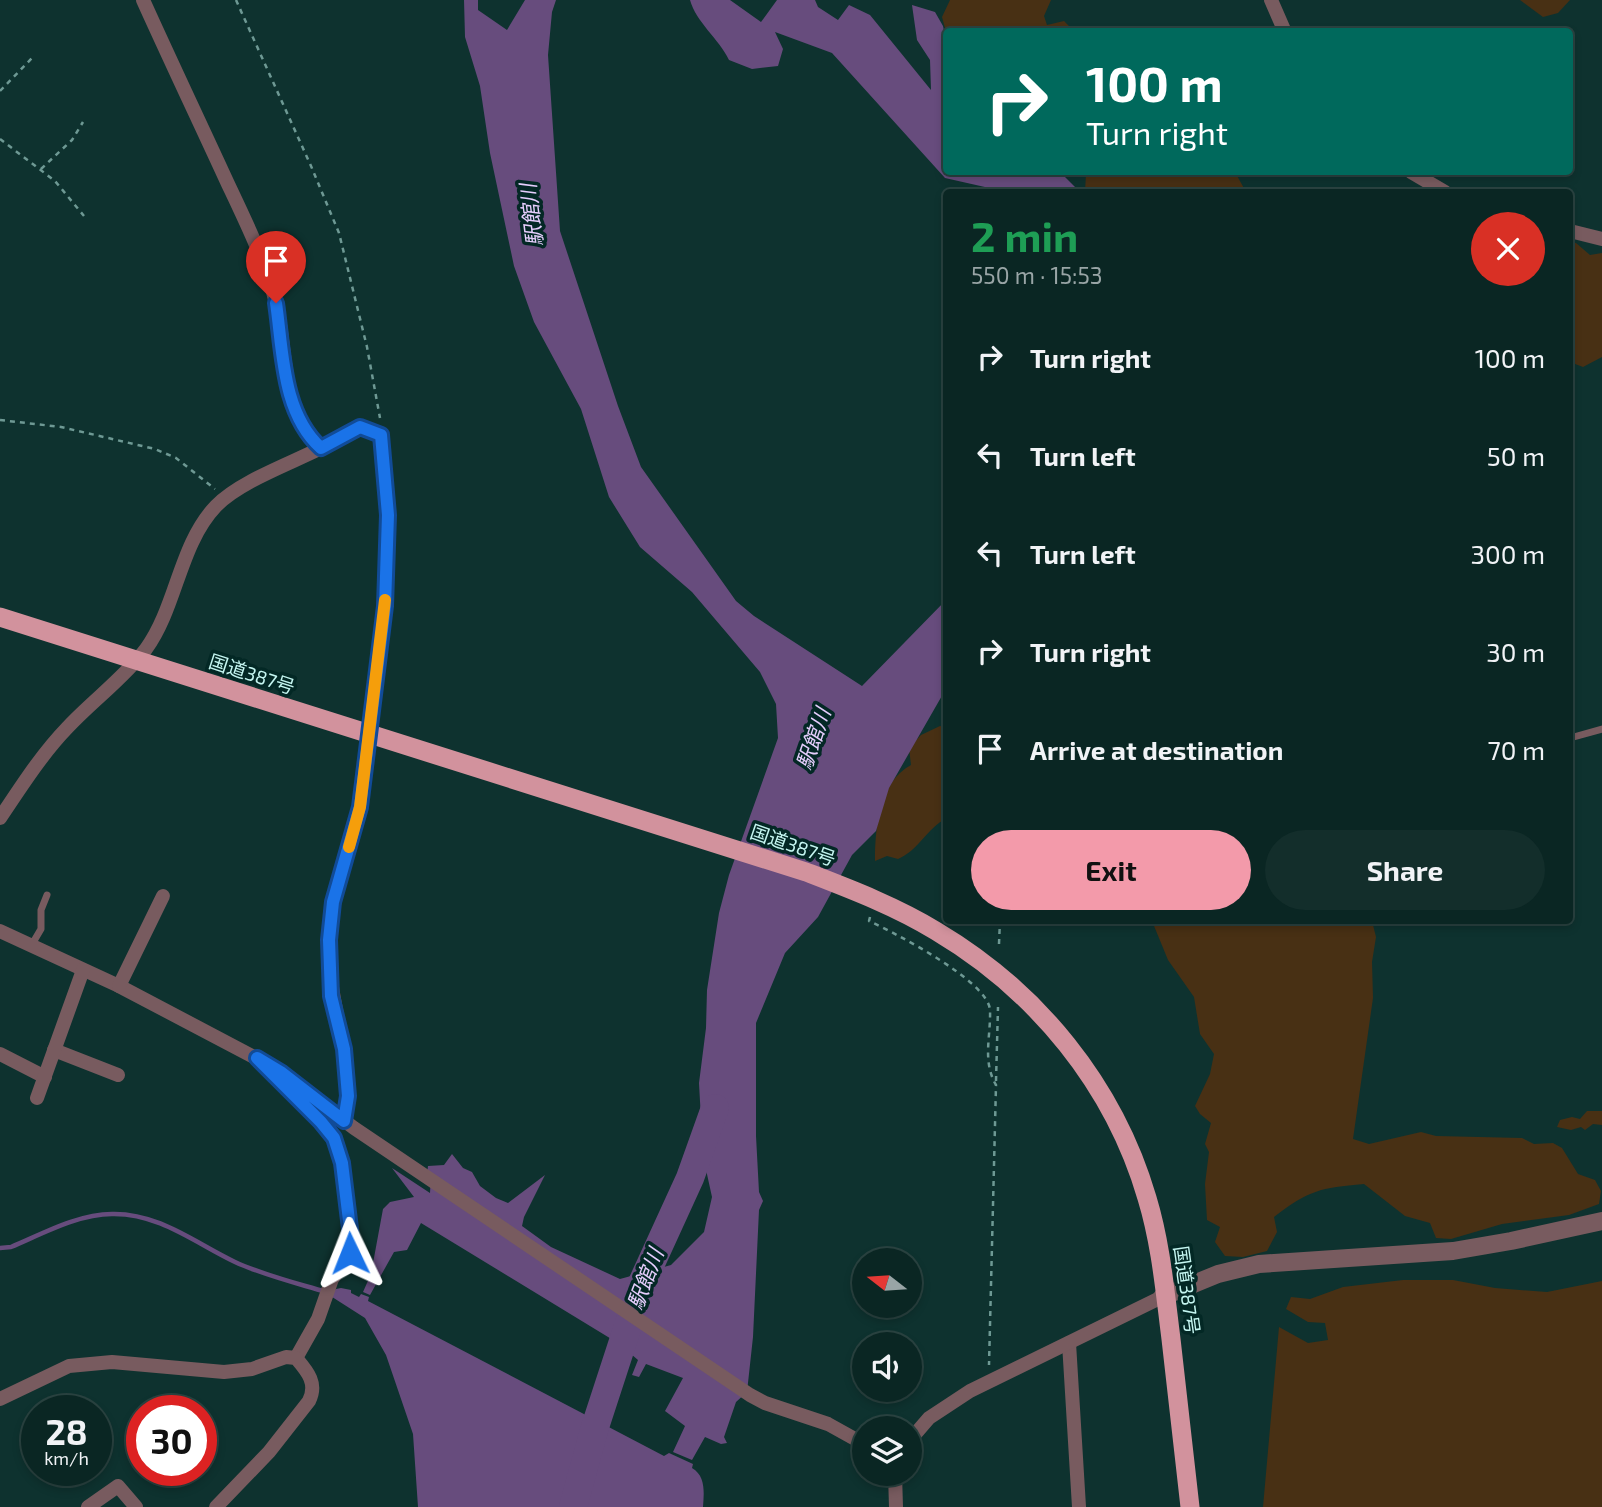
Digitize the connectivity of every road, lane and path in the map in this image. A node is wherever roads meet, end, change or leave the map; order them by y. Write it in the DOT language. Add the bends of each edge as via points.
graph roads {
  1 [pos="143,0"];
  2 [pos="236,0"];
  3 [pos="1271,0"];
  4 [pos="1283,28"];
  5 [pos="33,57"];
  6 [pos="0,91"];
  7 [pos="83,122"];
  8 [pos="0,139"];
  9 [pos="40,169"];
  10 [pos="1416,175"];
  11 [pos="1440,189"];
  12 [pos="84,216"];
  13 [pos="1573,232"];
  14 [pos="1602,239"];
  15 [pos="0,420"];
  16 [pos="381,435"];
  17 [pos="321,448"];
  18 [pos="222,501"];
  19 [pos="0,617"];
  20 [pos="135,661"];
  21 [pos="1602,729"];
  22 [pos="372,736"];
  23 [pos="1573,737"];
  24 [pos="0,818"];
  25 [pos="47,895"];
  26 [pos="163,896"];
  27 [pos="868,897"];
  28 [pos="1000,924"];
  29 [pos="0,931"];
  30 [pos="999,944"];
  31 [pos="31,947"];
  32 [pos="83,970"];
  33 [pos="119,986"];
  34 [pos="998,1007"];
  35 [pos="54,1050"];
  36 [pos="0,1054"];
  37 [pos="257,1058"];
  38 [pos="118,1075"];
  39 [pos="45,1077"];
  40 [pos="996,1085"];
  41 [pos="37,1098"];
  42 [pos="349,1124"];
  43 [pos="1602,1221"];
  44 [pos="1164,1296"];
  45 [pos="1069,1343"];
  46 [pos="296,1358"];
  47 [pos="989,1382"];
  48 [pos="0,1399"];
  49 [pos="922,1425"];
  50 [pos="852,1437"];
  51 [pos="895,1486"];
  52 [pos="88,1507"];
  53 [pos="136,1507"];
  54 [pos="216,1507"];
  55 [pos="896,1507"];
  56 [pos="1079,1507"];
  57 [pos="1190,1507"];
  1 -- 17 [label="street" via="259,255 276,303 294,407"];
  2 -- 16 [label="path" via="338,233 367,347"];
  3 -- 4 [label="street"];
  5 -- 6 [label="path"];
  7 -- 9 [label="path" via="72,140"];
  8 -- 9 [label="path"];
  9 -- 12 [label="path"];
  10 -- 11 [label="street"];
  13 -- 14 [label="street"];
  15 -- 18 [label="path" via="61,426 155,449 176,458 218,491"];
  16 -- 17 [label="street" via="360,427"];
  16 -- 22 [label="street" via="388,515 387,578"];
  17 -- 18 [label="street"];
  18 -- 20 [label="street" via="202,526 152,639"];
  19 -- 20 [label="highway, 国道387号"];
  20 -- 22 [label="highway, 国道387号"];
  20 -- 24 [label="street" via="64,731"];
  21 -- 23 [label="lane"];
  22 -- 27 [label="highway, 国道387号" via="759,857"];
  22 -- 42 [label="street" via="360,807 333,902 329,940 331,996 344,1049"];
  25 -- 31 [label="lane" via="41,929"];
  26 -- 33 [label="street"];
  27 -- 40 [label="path" via="869,921 937,958 986,999 990,1006 989,1073"];
  27 -- 44 [label="highway, 国道387号" via="935,930 1010,983 1078,1059 1121,1129 1139,1172 1153,1222"];
  28 -- 30 [label="path"];
  29 -- 31 [label="street"];
  31 -- 32 [label="street"];
  32 -- 33 [label="street"];
  32 -- 35 [label="street"];
  33 -- 37 [label="street"];
  34 -- 40 [label="path"];
  35 -- 38 [label="street"];
  35 -- 39 [label="street"];
  36 -- 39 [label="street"];
  37 -- 42 [label="street"];
  37 -- 46 [label="street" via="334,1138 342,1163 351,1237 348,1258 332,1279 318,1320"];
  39 -- 41 [label="street"];
  40 -- 47 [label="path"];
  42 -- 50 [label="street" via="750,1395"];
  43 -- 44 [label="street" via="1453,1251 1259,1264 1218,1274"];
  44 -- 45 [label="street"];
  44 -- 57 [label="highway, 国道387号"];
  45 -- 47 [label="street"];
  45 -- 56 [label="street"];
  46 -- 48 [label="street" via="224,1371 112,1362 69,1366"];
  46 -- 54 [label="street" via="311,1376 309,1401 269,1452"];
  47 -- 49 [label="street" via="947,1405"];
  51 -- 55 [label="street"];
  52 -- 53 [label="street" via="118,1486"];
}
